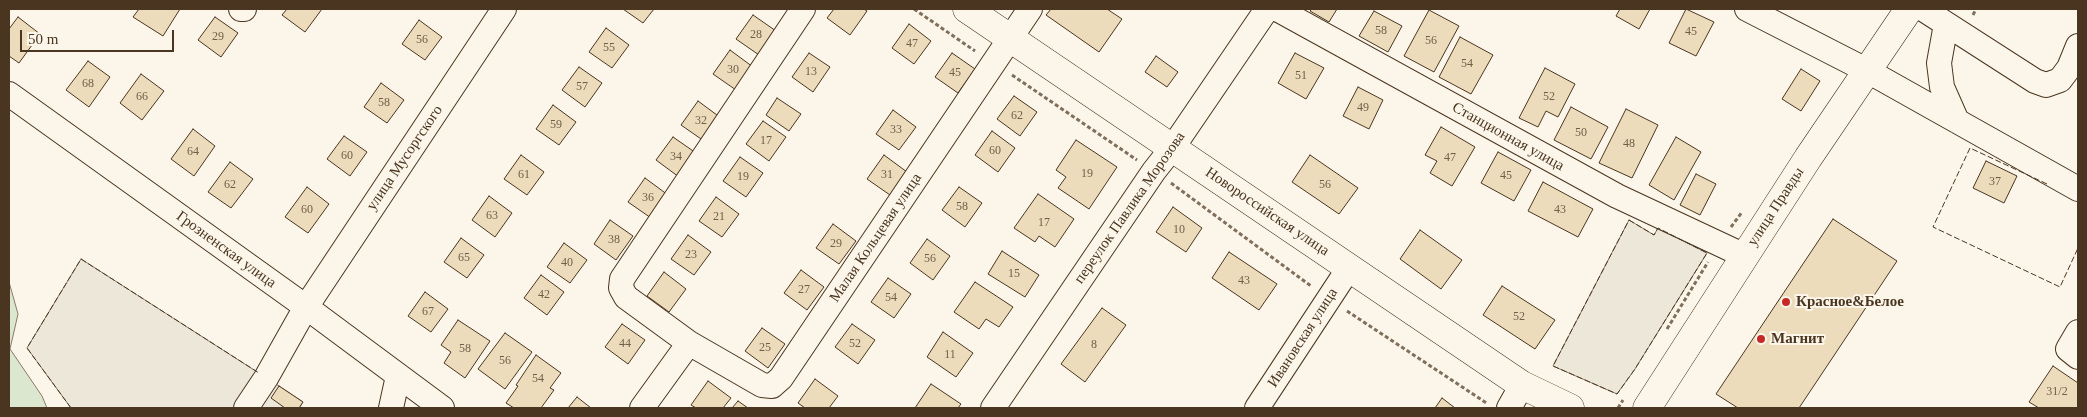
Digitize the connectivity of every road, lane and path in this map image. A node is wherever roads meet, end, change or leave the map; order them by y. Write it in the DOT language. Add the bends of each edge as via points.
graph roads {
  1 [pos="504,9"];
  2 [pos="803,9"];
  3 [pos="914,9"];
  4 [pos="967,9"];
  5 [pos="1030,9"];
  6 [pos="1267,9"];
  7 [pos="1277,9"];
  8 [pos="1746,9"];
  9 [pos="1908,9"];
  10 [pos="1923,9"];
  11 [pos="1946,24"];
  12 [pos="1010,38"];
  13 [pos="2078,46"];
  14 [pos="994,64"];
  15 [pos="1866,70"];
  16 [pos="9,94"];
  17 [pos="1957,121"];
  18 [pos="1173,148"];
  19 [pos="1154,171"];
  20 [pos="2078,189"];
  21 [pos="1744,256"];
  22 [pos="1349,268"];
  23 [pos="1329,299"];
  24 [pos="306,308"];
  25 [pos="2078,332"];
  26 [pos="688,343"];
  27 [pos="2078,357"];
  28 [pos="398,376"];
  29 [pos="1516,397"];
  30 [pos="246,408"];
  31 [pos="391,408"];
  32 [pos="442,408"];
  33 [pos="642,408"];
  34 [pos="993,408"];
  35 [pos="1257,408"];
  36 [pos="1495,408"];
  37 [pos="1570,408"];
  38 [pos="1647,408"];
  1 -- 24 [label="street, улица Мусоргского"];
  2 -- 26 [label="street, Малая Кольцевая улица" via="622,279 621,288 626,297"];
  3 -- 14 [label="path"];
  4 -- 12 [label="main road, Новороссийская улица"];
  5 -- 12 [label="street, Малая Кольцевая улица"];
  6 -- 18 [label="street, переулок Павлика Морозова"];
  7 -- 21 [label="street, Станционная улица" via="1616,196"];
  8 -- 15 [label="street"];
  9 -- 15 [label="main road, улица Правды"];
  10 -- 11 [label="street"];
  11 -- 13 [label="street" via="2046,85 2060,80"];
  11 -- 17 [label="street" via="1939,63 1942,87"];
  12 -- 14 [label="street, Малая Кольцевая улица"];
  12 -- 18 [label="main road, Новороссийская улица"];
  14 -- 19 [label="path"];
  14 -- 26 [label="street, Малая Кольцевая улица" via="781,378 772,386 762,385"];
  15 -- 17 [label="street"];
  15 -- 21 [label="main road, улица Правды"];
  16 -- 24 [label="street, Грозненская улица"];
  17 -- 20 [label="street"];
  18 -- 19 [label="street, переулок Павлика Морозова"];
  18 -- 22 [label="main road, Новороссийская улица"];
  19 -- 23 [label="path"];
  19 -- 34 [label="street, переулок Павлика Морозова"];
  21 -- 38 [label="main road, улица Правды"];
  22 -- 23 [label="street, Ивановская улица"];
  22 -- 29 [label="main road, Новороссийская улица"];
  23 -- 35 [label="street, Ивановская улица"];
  23 -- 36 [label="path"];
  24 -- 28 [label="street, Грозненская улица"];
  24 -- 30 [label="street, улица Мусоргского"];
  25 -- 27 [label="street" via="2068,350"];
  26 -- 33 [label="street"];
  28 -- 31 [label="street"];
  28 -- 32 [label="street, Грозненская улица"];
  29 -- 37 [label="main road, Новороссийская улица"];
}
